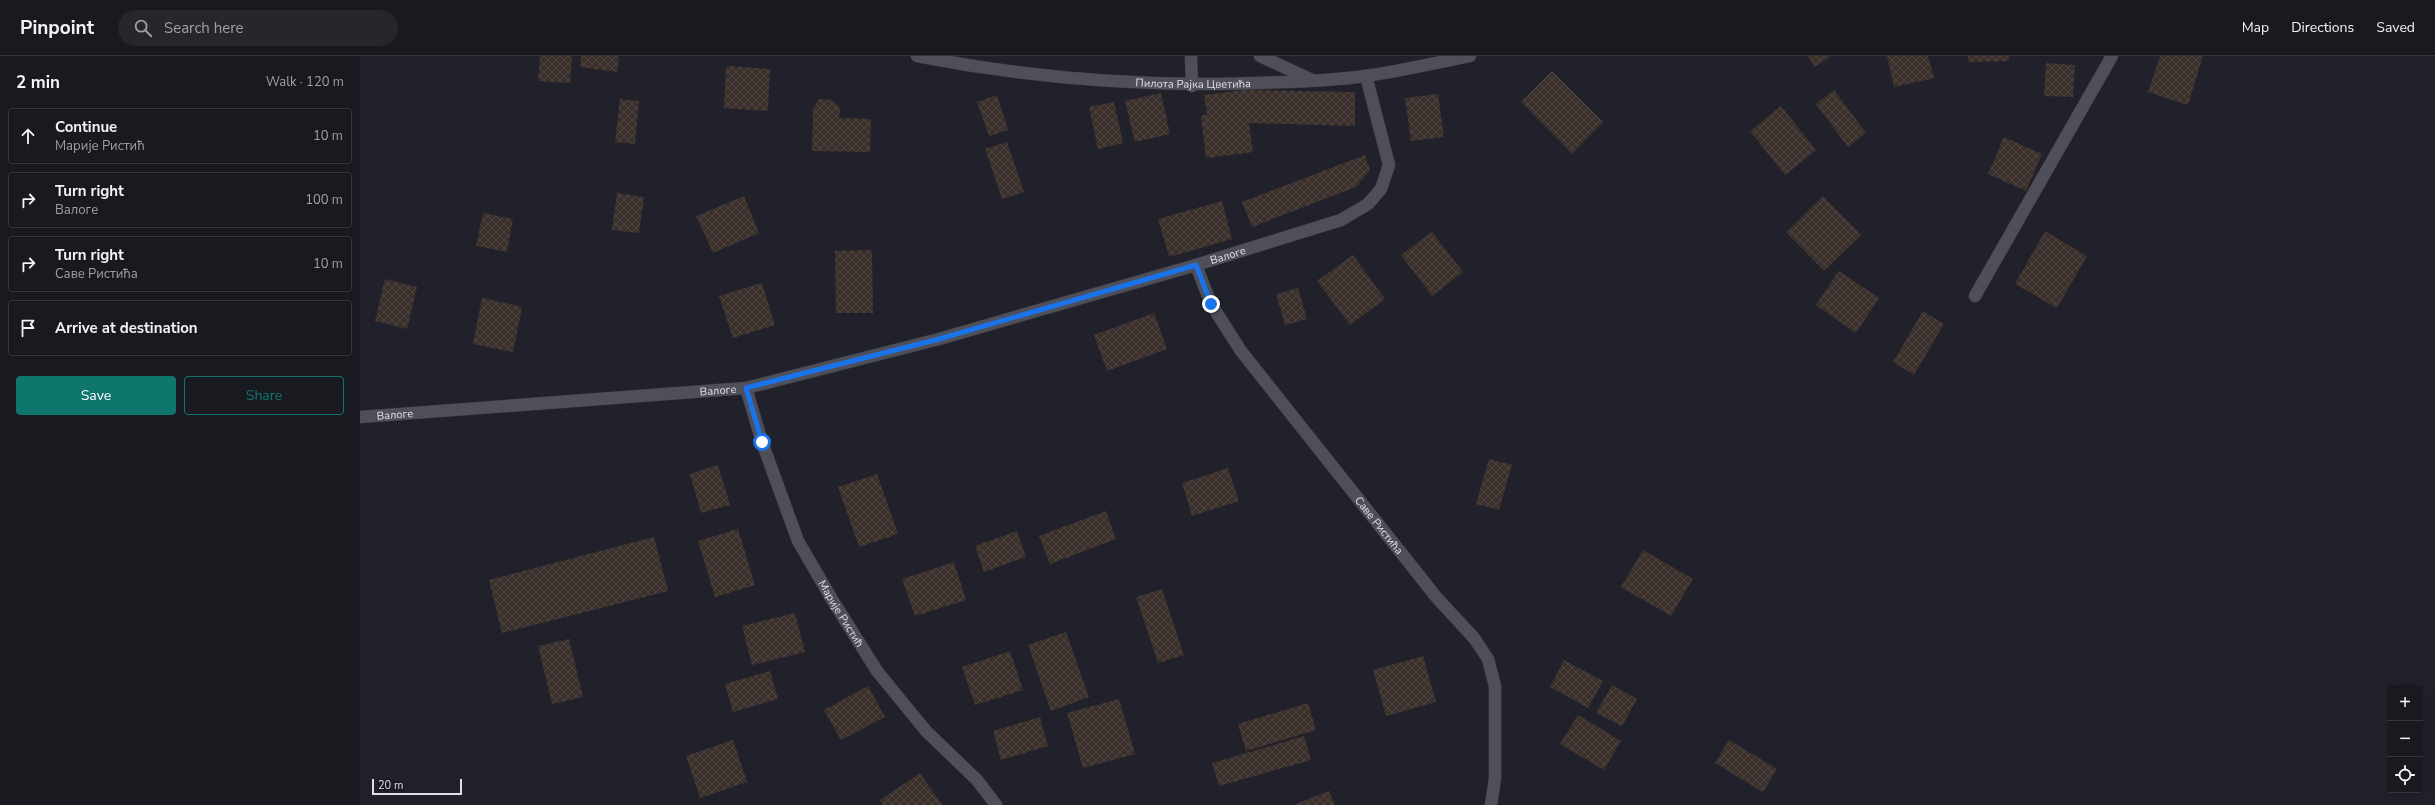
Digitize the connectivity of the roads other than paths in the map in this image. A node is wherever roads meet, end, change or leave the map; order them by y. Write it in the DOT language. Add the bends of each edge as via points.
graph roads {
  1 [pos="917,56"];
  2 [pos="1191,56"];
  3 [pos="1260,56"];
  4 [pos="1470,56"];
  5 [pos="2112,56"];
  6 [pos="1366,76"];
  7 [pos="1315,81"];
  8 [pos="1192,86"];
  9 [pos="1196,265"];
  10 [pos="1975,296"];
  11 [pos="746,388"];
  12 [pos="360,417"];
  13 [pos="996,805"];
  14 [pos="1491,805"];
  1 -- 8 [label="street, Пилота Рајка Цветића" via="1062,78"];
  2 -- 8 [label="street"];
  3 -- 7 [label="street"];
  4 -- 6 [label="street, Пилота Рајка Цветића"];
  5 -- 10 [label="street"];
  6 -- 7 [label="street, Пилота Рајка Цветића"];
  6 -- 9 [label="street, Валоге" via="1388,165 1381,189 1368,204 1341,220"];
  7 -- 8 [label="street, Пилота Рајка Цветића"];
  9 -- 11 [label="street, Валоге" via="939,339"];
  9 -- 14 [label="street, Саве Ристића" via="1211,304 1241,351 1437,598 1474,638 1488,659 1495,686 1495,779"];
  11 -- 12 [label="street, Валоге"];
  11 -- 13 [label="street, Марије Ристић" via="762,442 798,541 833,601 877,671 926,730 976,780"];
}
